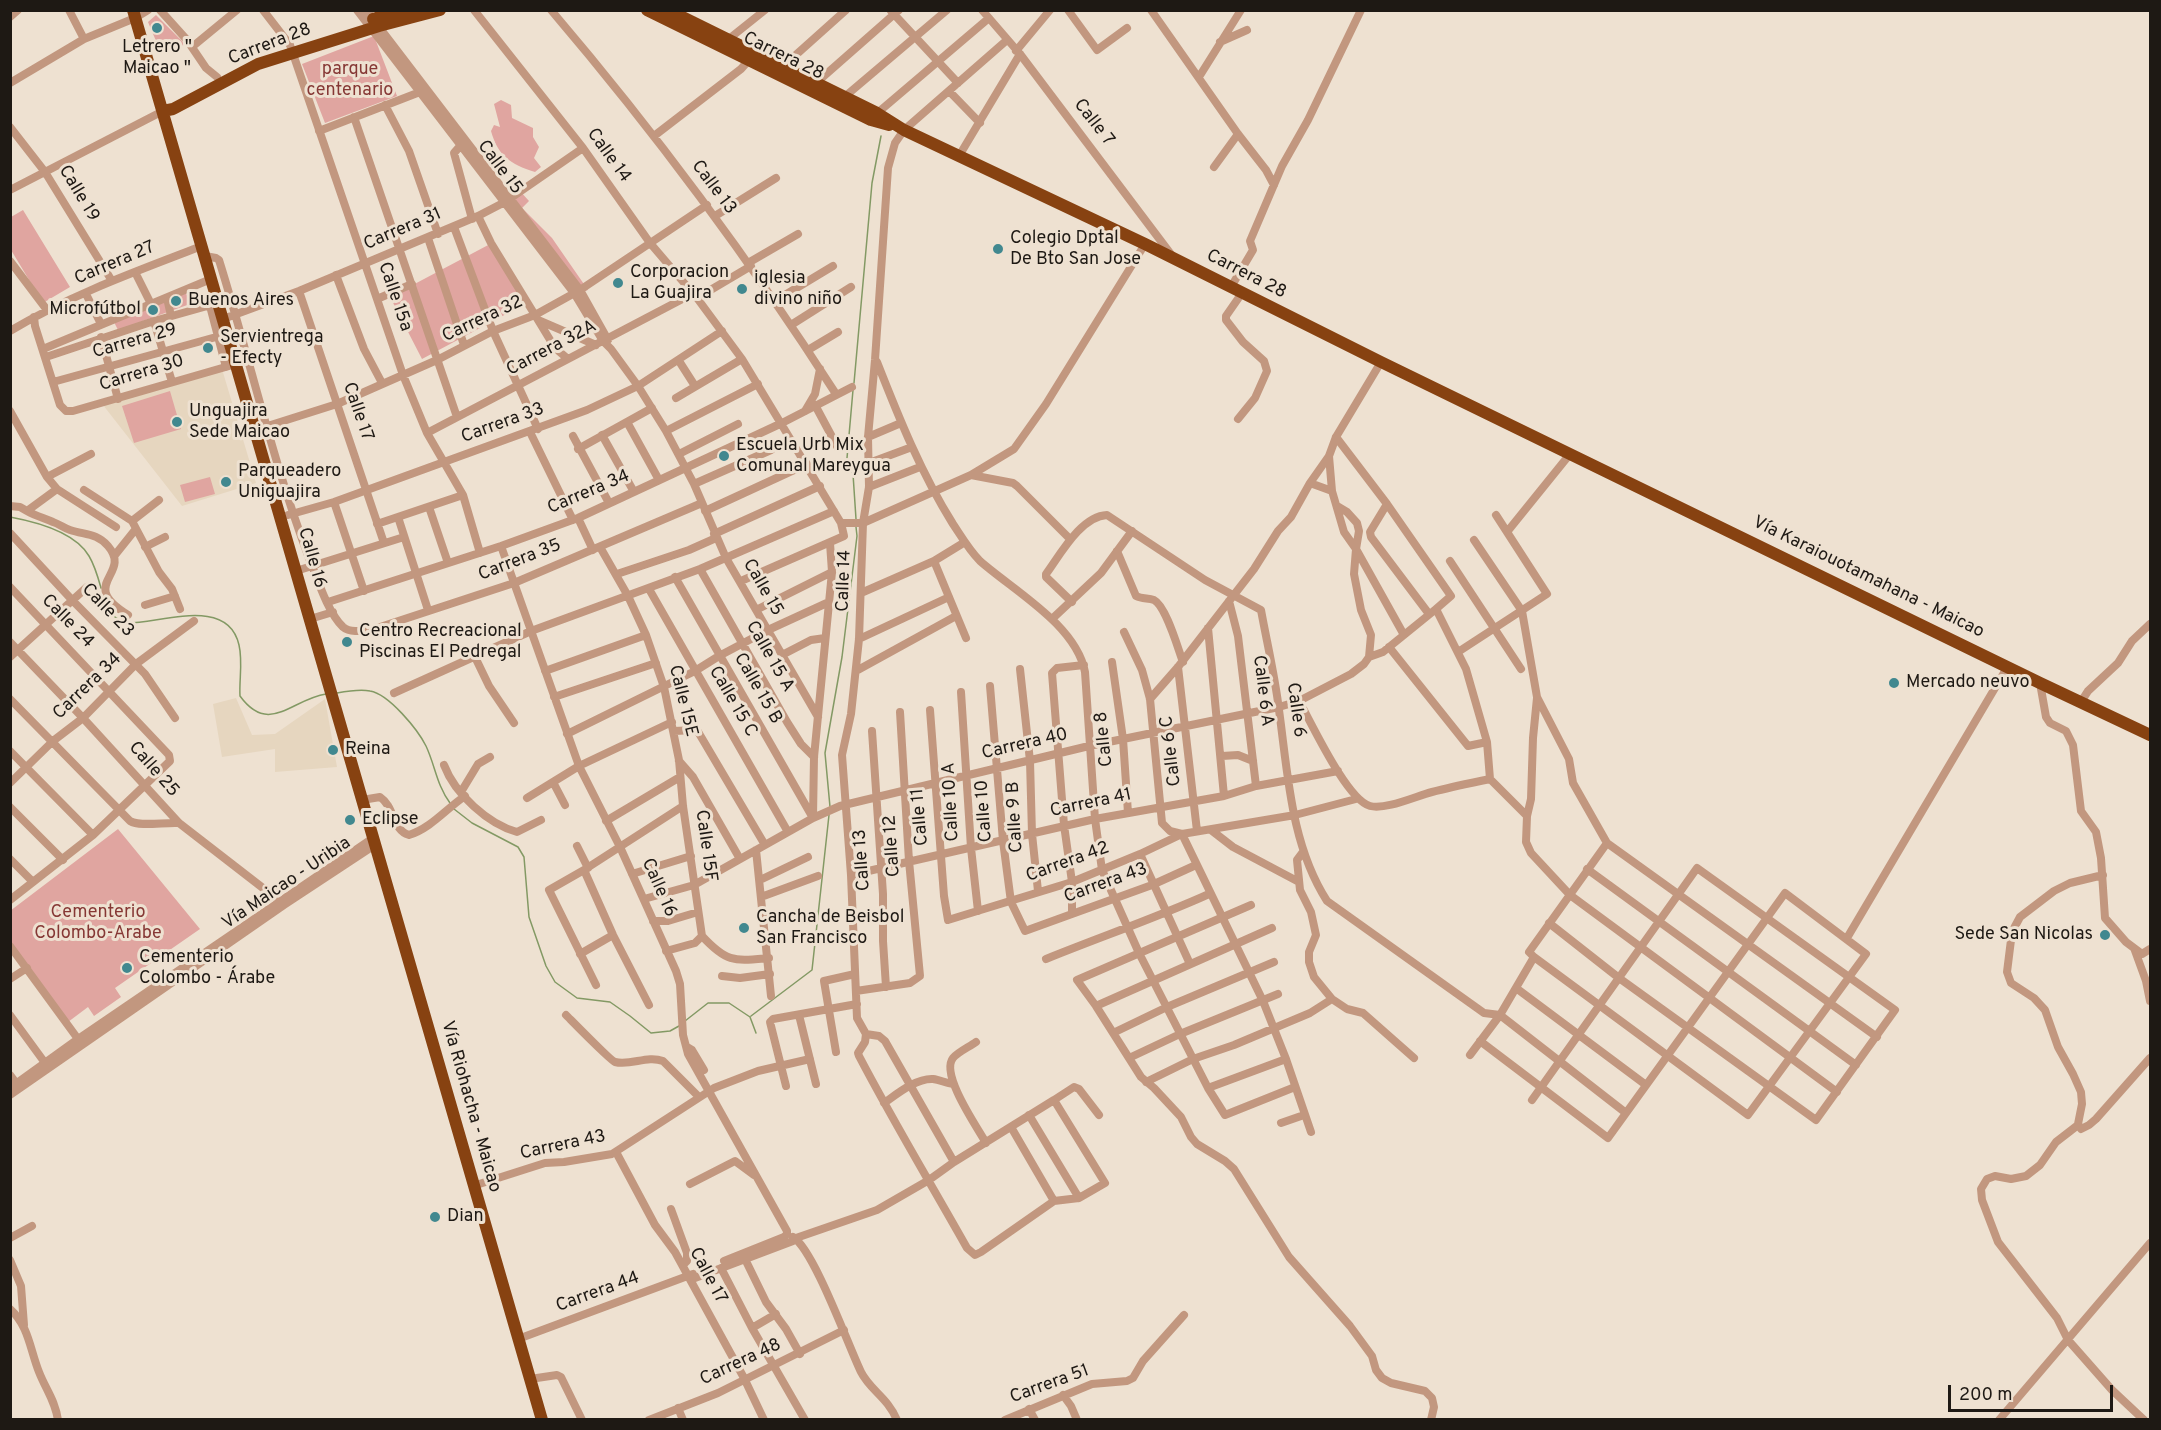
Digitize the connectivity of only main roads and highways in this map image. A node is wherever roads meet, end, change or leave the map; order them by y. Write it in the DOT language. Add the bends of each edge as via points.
graph roads {
  1 [pos="403,10"];
  2 [pos="440,10"];
  3 [pos="668,10"];
  4 [pos="652,12"];
  5 [pos="134,14"];
  6 [pos="371,21"];
  7 [pos="724,43"];
  8 [pos="291,49"];
  9 [pos="779,70"];
  10 [pos="841,100"];
  11 [pos="163,111"];
  12 [pos="1570,454"];
  13 [pos="2151,735"];
  14 [pos="374,842"];
  15 [pos="542,1419"];
  1 -- 6 [label="highway, Carrera 28"];
  2 -- 6 [label="highway, Carrera 28"];
  3 -- 7 [label="highway, Carrera 28"];
  4 -- 7 [label="highway, Carrera 28"];
  5 -- 11 [label="highway, Calle 16"];
  6 -- 8 [label="highway, Carrera 28"];
  7 -- 9 [label="highway, Carrera 28"];
  7 -- 9 [label="highway, Carrera 28" via="748,60"];
  8 -- 11 [label="highway, Carrera 28"];
  8 -- 11 [label="highway, Carrera 28" via="255,57 171,101"];
  9 -- 10 [label="highway, Carrera 28"];
  9 -- 10 [label="highway, Carrera 28" via="816,84"];
  10 -- 12 [label="highway, Carrera 28" via="1145,244"];
  11 -- 14 [label="highway, Calle 16" via="211,279 214,305 223,320 231,365 261,428 286,515 296,571"];
  12 -- 13 [label="highway, Vía Karaiouotamahana - Maicao"];
  14 -- 15 [label="highway, Vía Riohacha - Maicao"];
}
